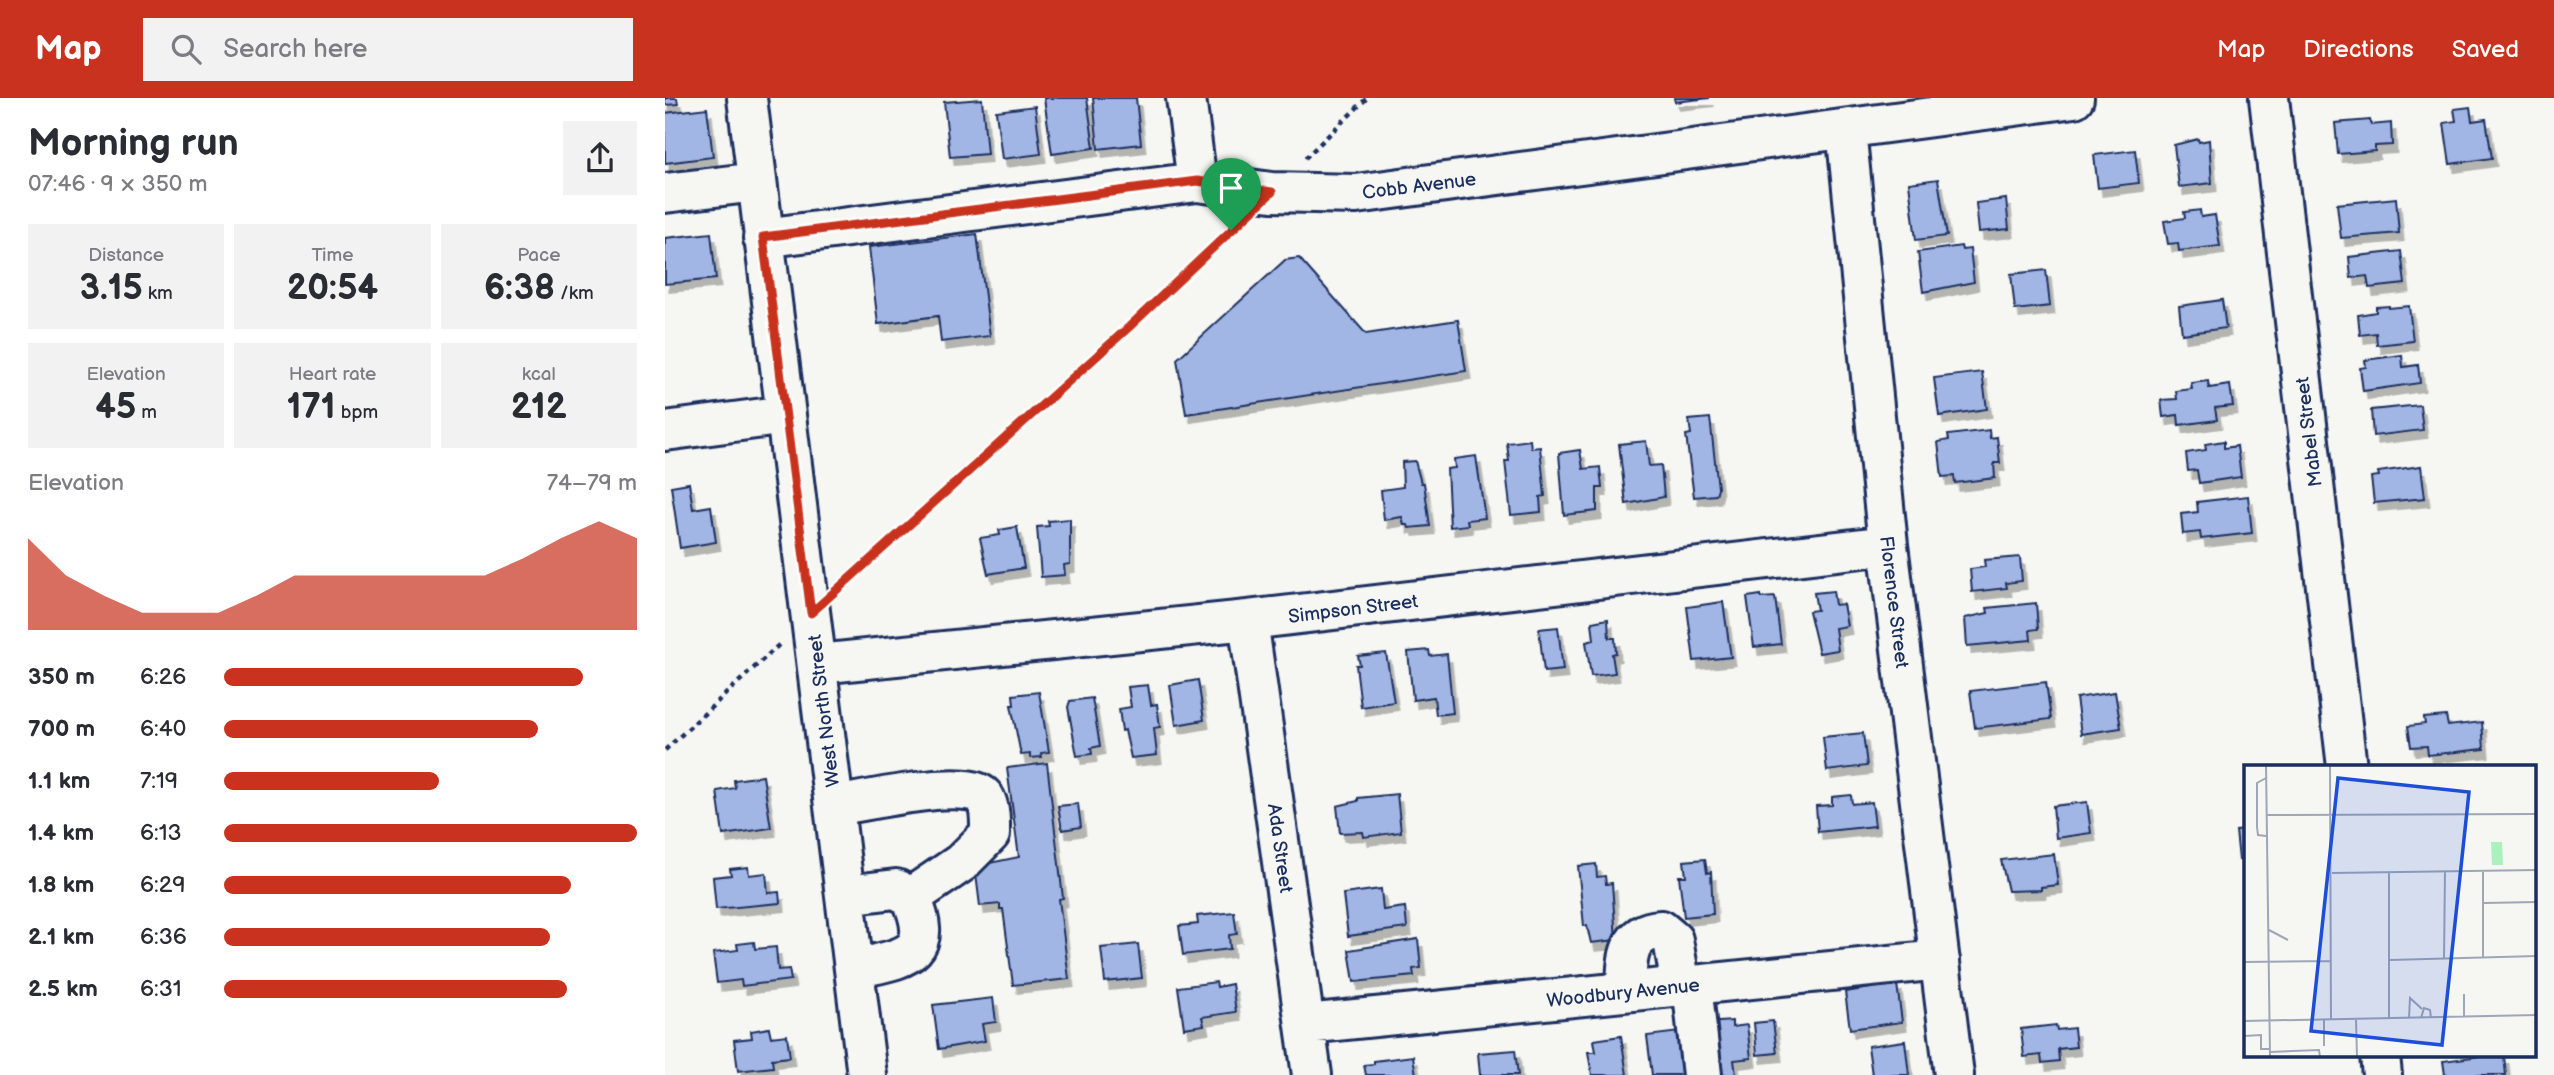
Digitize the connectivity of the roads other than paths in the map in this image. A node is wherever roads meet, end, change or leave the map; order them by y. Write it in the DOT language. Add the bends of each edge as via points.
graph roads {
  1 [pos="747,98"];
  2 [pos="1186,98"];
  3 [pos="2074,98"];
  4 [pos="2269,98"];
  5 [pos="1846,129"];
  6 [pos="1197,181"];
  7 [pos="757,182"];
  8 [pos="665,193"];
  9 [pos="763,237"];
  10 [pos="786,415"];
  11 [pos="665,431"];
  12 [pos="1888,545"];
  13 [pos="1248,620"];
  14 [pos="818,664"];
  15 [pos="2347,765"];
  16 [pos="835,806"];
  17 [pos="845,895"];
  18 [pos="911,897"];
  19 [pos="1940,960"];
  20 [pos="854,969"];
  21 [pos="1687,985"];
  22 [pos="1626,991"];
  23 [pos="1306,1024"];
  24 [pos="867,1075"];
  25 [pos="1312,1075"];
  26 [pos="1703,1075"];
  27 [pos="1954,1075"];
  1 -- 7 [label="street, West North Street"];
  2 -- 6 [label="street"];
  3 -- 5 [label="street, Cobb Avenue"];
  4 -- 15 [label="street, Mabel Street"];
  5 -- 6 [label="street, Cobb Avenue" via="1356,194 1272,192"];
  5 -- 12 [label="street, Florence Street"];
  6 -- 9 [label="street, Cobb Avenue"];
  7 -- 8 [label="street"];
  7 -- 9 [label="street, West North Street"];
  9 -- 10 [label="street, West North Street"];
  10 -- 11 [label="street"];
  10 -- 14 [label="street, West North Street"];
  12 -- 13 [label="street, Simpson Street"];
  12 -- 19 [label="street, Florence Street"];
  13 -- 14 [label="street, Simpson Street"];
  13 -- 23 [label="street, Ada Street"];
  14 -- 16 [label="street, West North Street"];
  16 -- 17 [label="street, West North Street"];
  16 -- 18 [label="street" via="951,788 978,792 985,798 990,834 969,856"];
  17 -- 18 [label="street" via="895,889"];
  17 -- 20 [label="street, West North Street"];
  18 -- 20 [label="street" via="917,911 918,945 908,957"];
  19 -- 21 [label="street, Woodbury Avenue"];
  19 -- 27 [label="street, Florence Street"];
  20 -- 24 [label="street, West North Street"];
  21 -- 22 [label="street, Woodbury Avenue"];
  21 -- 22 [label="street" via="1673,940 1661,930 1650,931 1629,949"];
  21 -- 26 [label="street"];
  22 -- 23 [label="street, Woodbury Avenue"];
  23 -- 25 [label="street, Ada Street"];
}
